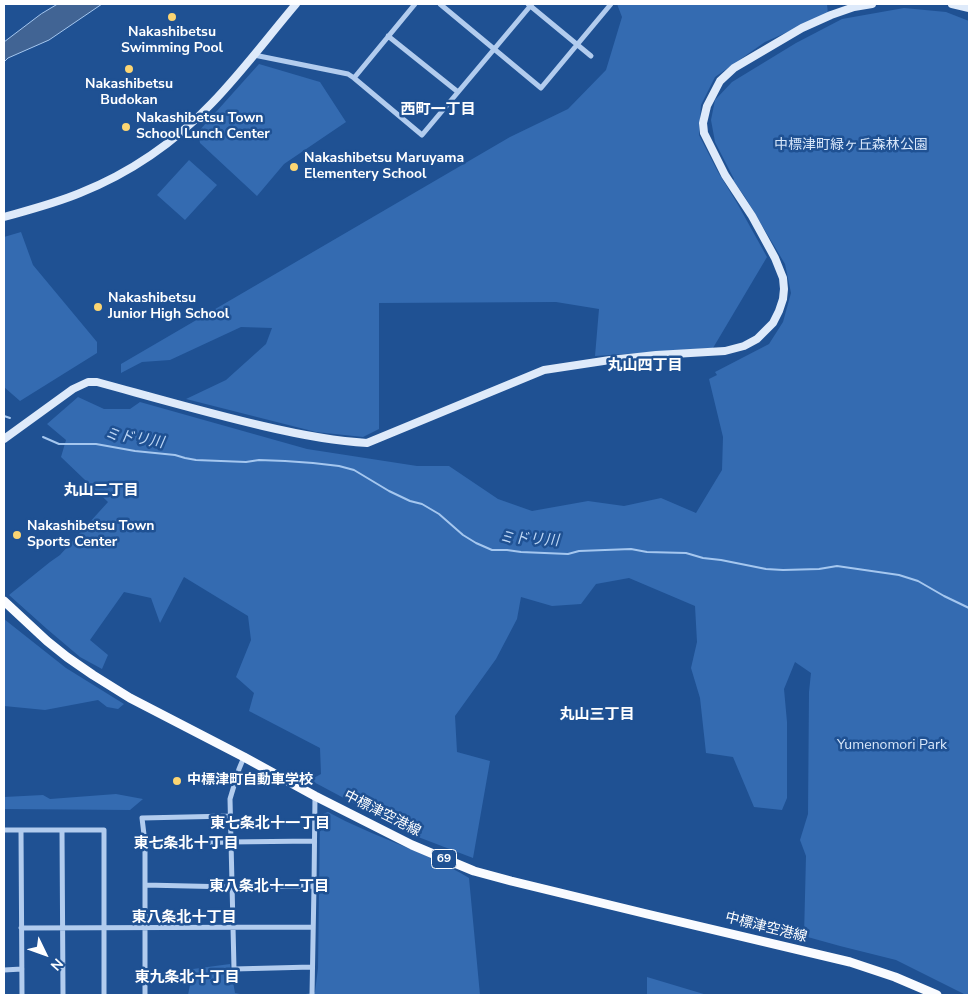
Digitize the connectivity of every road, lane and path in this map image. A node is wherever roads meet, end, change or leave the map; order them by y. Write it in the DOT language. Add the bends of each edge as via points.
graph roads {
  1 [pos="296,4"];
  2 [pos="415,4"];
  3 [pos="440,4"];
  4 [pos="530,4"];
  5 [pos="611,4"];
  6 [pos="872,4"];
  7 [pos="952,4"];
  8 [pos="969,8"];
  9 [pos="388,36"];
  10 [pos="577,45"];
  11 [pos="494,49"];
  12 [pos="254,55"];
  13 [pos="591,56"];
  14 [pos="354,78"];
  15 [pos="458,92"];
  16 [pos="4,217"];
  17 [pos="4,439"];
  18 [pos="4,601"];
  19 [pos="244,757"];
  20 [pos="315,796"];
  21 [pos="230,816"];
  22 [pos="4,830"];
  23 [pos="21,830"];
  24 [pos="62,830"];
  25 [pos="314,841"];
  26 [pos="231,842"];
  27 [pos="145,843"];
  28 [pos="145,886"];
  29 [pos="314,886"];
  30 [pos="232,887"];
  31 [pos="21,928"];
  32 [pos="63,928"];
  33 [pos="103,928"];
  34 [pos="146,928"];
  35 [pos="233,928"];
  36 [pos="313,928"];
  37 [pos="312,968"];
  38 [pos="22,969"];
  39 [pos="4,970"];
  40 [pos="22,995"];
  41 [pos="63,995"];
  42 [pos="104,995"];
  43 [pos="145,995"];
  44 [pos="312,995"];
  45 [pos="937,995"];
  1 -- 12 [label="street"];
  2 -- 9 [label="street"];
  3 -- 11 [label="street"];
  4 -- 10 [label="street"];
  4 -- 11 [label="street"];
  5 -- 10 [label="street"];
  6 -- 17 [label="street" via="831,15 802,28 734,68 720,81 707,106 704,134 724,175 752,216 783,278 783,299 773,323 757,339 744,346 725,351 656,355 544,370 367,443 310,437 97,382 88,382 73,389"];
  7 -- 8 [label="street"];
  9 -- 14 [label="street"];
  9 -- 15 [label="street"];
  10 -- 11 [label="street" via="541,88"];
  10 -- 13 [label="street"];
  11 -- 15 [label="street"];
  12 -- 14 [label="street" via="348,74"];
  12 -- 16 [label="street" via="213,103 181,132 133,167 80,193"];
  14 -- 15 [label="street" via="422,135"];
  18 -- 19 [label="main road, 中標津空港線 / 69" via="46,641 93,675"];
  19 -- 20 [label="main road, 中標津空港線 / 69"];
  19 -- 21 [label="street" via="230,799"];
  20 -- 25 [label="street"];
  20 -- 45 [label="main road, 中標津空港線 / 69" via="412,845 474,871 850,962"];
  21 -- 26 [label="street"];
  21 -- 27 [label="street" via="142,818"];
  22 -- 23 [label="street"];
  23 -- 24 [label="street"];
  23 -- 31 [label="street"];
  24 -- 32 [label="street"];
  24 -- 33 [label="street" via="104,830"];
  25 -- 26 [label="street"];
  25 -- 29 [label="street"];
  26 -- 27 [label="street"];
  26 -- 30 [label="street"];
  27 -- 28 [label="street"];
  28 -- 30 [label="street"];
  28 -- 34 [label="street"];
  29 -- 30 [label="street"];
  29 -- 36 [label="street"];
  30 -- 35 [label="street"];
  31 -- 32 [label="street"];
  31 -- 38 [label="street"];
  32 -- 33 [label="street"];
  32 -- 41 [label="street"];
  33 -- 34 [label="street"];
  33 -- 42 [label="street"];
  34 -- 35 [label="street"];
  34 -- 43 [label="street"];
  35 -- 36 [label="street"];
  35 -- 37 [label="street" via="234,969"];
  36 -- 37 [label="street"];
  37 -- 44 [label="street"];
  38 -- 39 [label="street"];
  38 -- 40 [label="street"];
}
